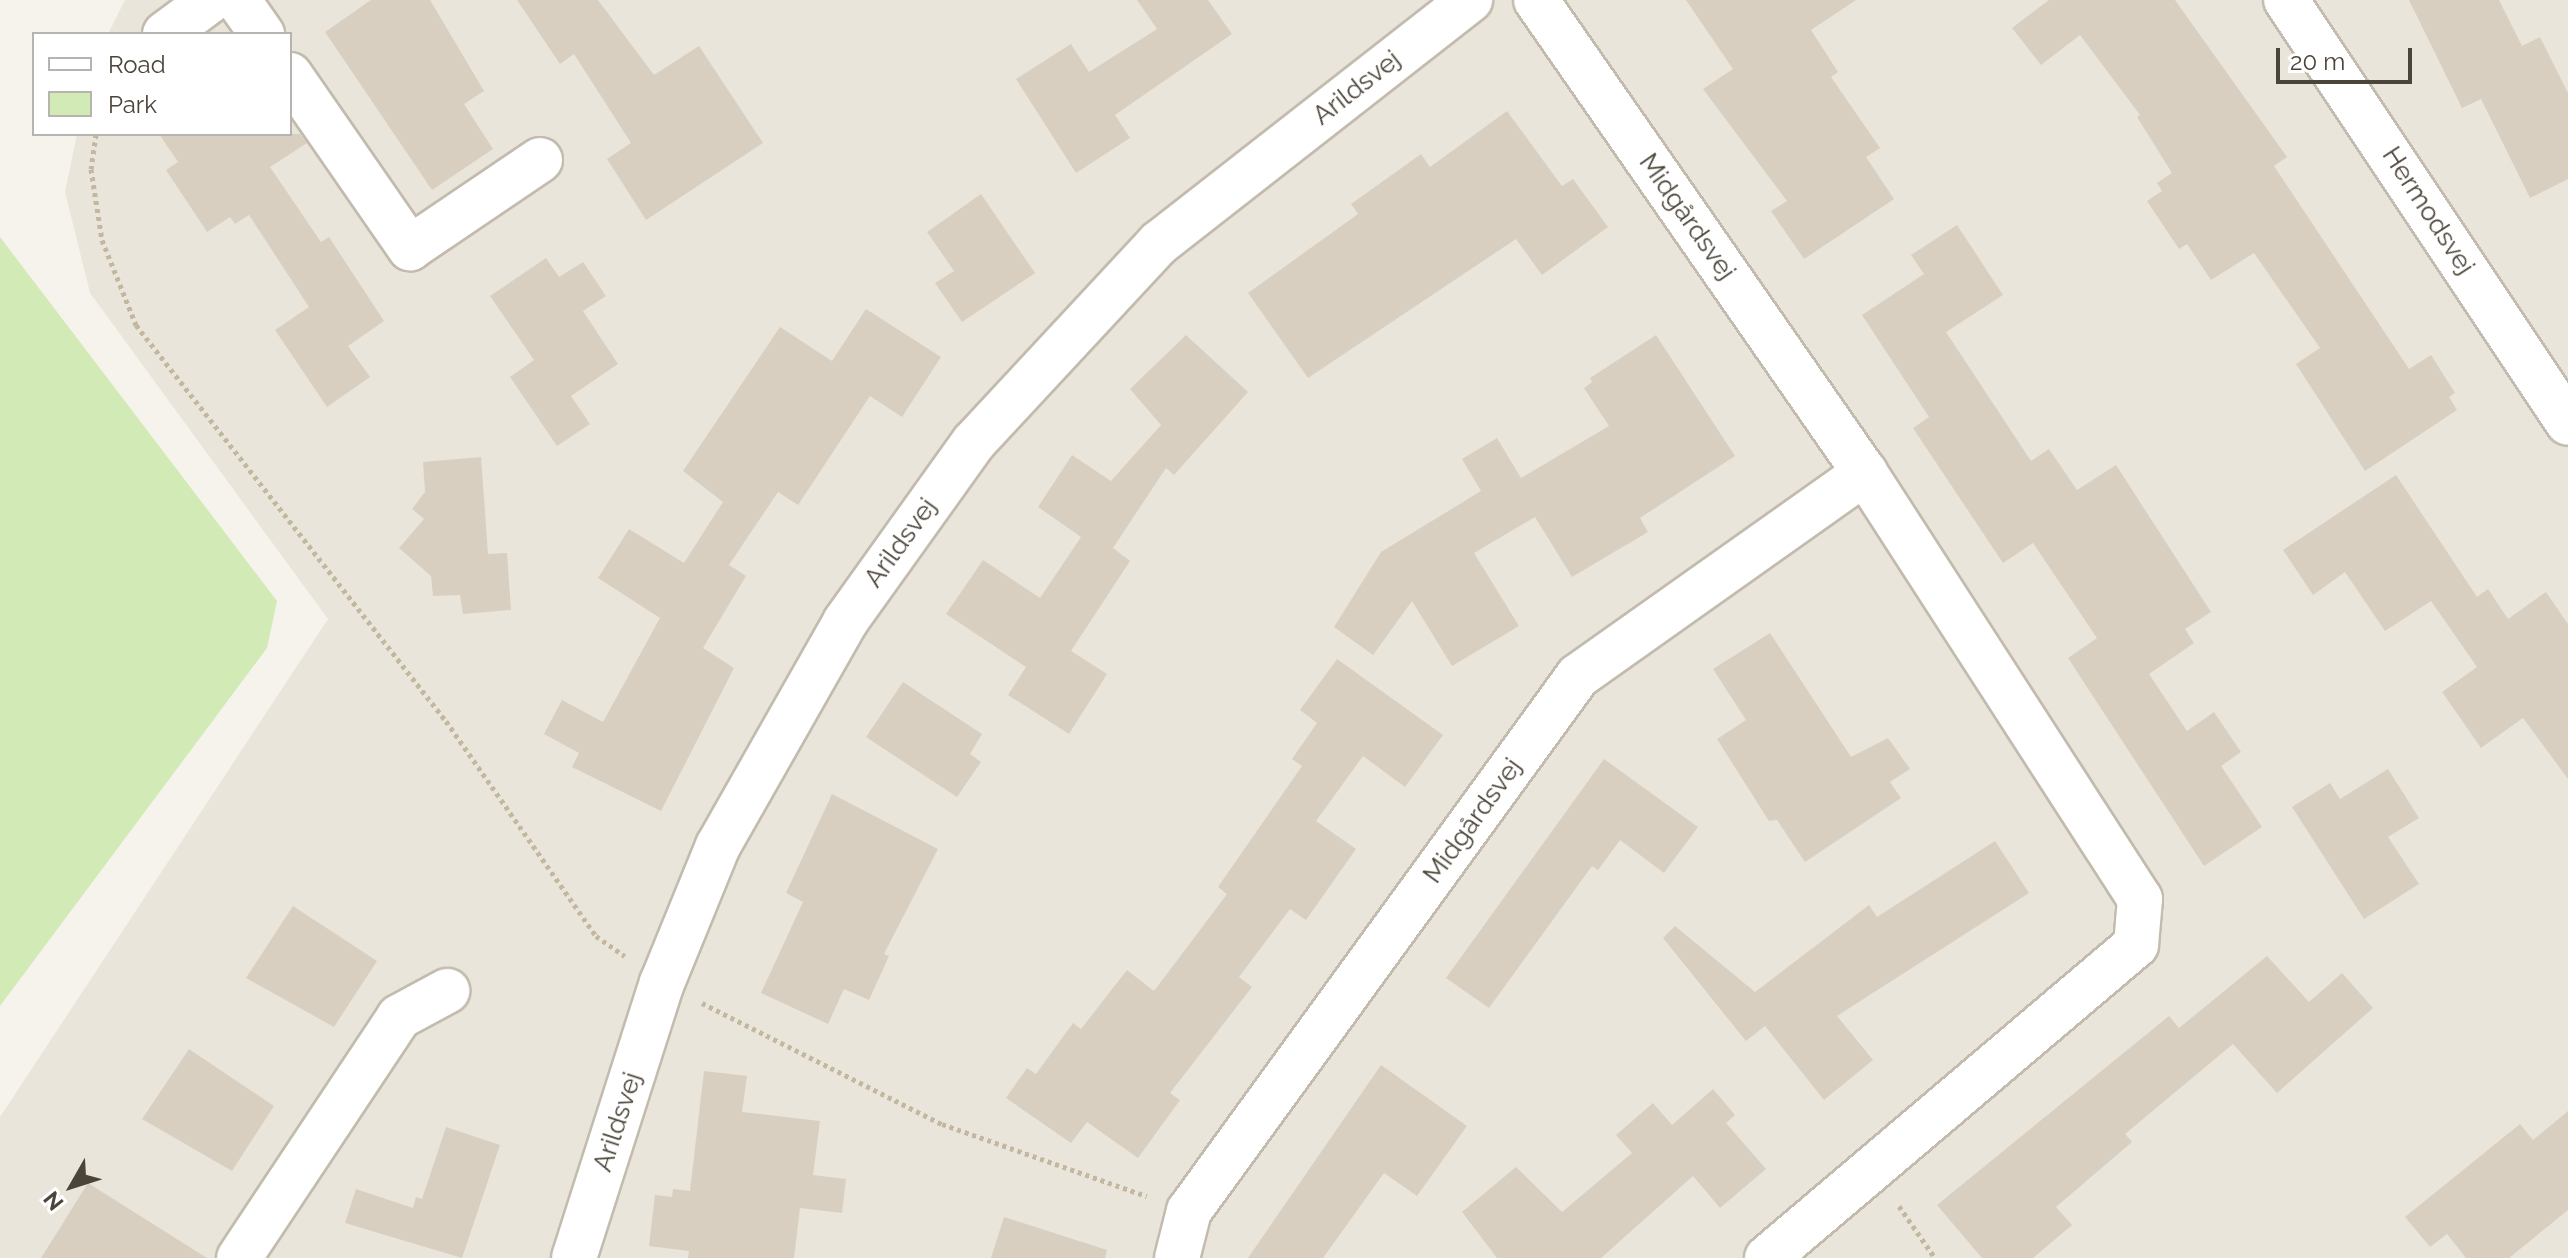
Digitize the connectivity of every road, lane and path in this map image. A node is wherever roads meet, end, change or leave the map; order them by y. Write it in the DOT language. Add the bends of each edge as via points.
graph roads {
  1 [pos="211,0"];
  2 [pos="238,0"];
  3 [pos="1470,0"];
  4 [pos="1536,0"];
  5 [pos="2286,0"];
  6 [pos="168,32"];
  7 [pos="261,32"];
  8 [pos="292,78"];
  9 [pos="96,136"];
  10 [pos="540,160"];
  11 [pos="2568,423"];
  12 [pos="1865,473"];
  13 [pos="662,983"];
  14 [pos="447,991"];
  15 [pos="1872,1168"];
  16 [pos="1189,1211"];
  17 [pos="239,1258"];
  18 [pos="574,1258"];
  19 [pos="1177,1258"];
  20 [pos="1767,1258"];
  21 [pos="1935,1258"];
  1 -- 6 [label="street"];
  2 -- 7 [label="street"];
  3 -- 13 [label="street, Arildsvej" via="1159,243 974,442 845,622 718,846"];
  4 -- 12 [label="street, Midgårdsvej"];
  5 -- 11 [label="street, Hermodsvej"];
  8 -- 10 [label="street" via="410,248"];
  9 -- 13 [label="path" via="91,169 102,240 136,325 446,721 596,936"];
  12 -- 15 [label="street, Midgårdsvej" via="2140,899 2136,945"];
  12 -- 16 [label="street, Midgårdsvej" via="1578,676"];
  13 -- 16 [label="path" via="942,1124"];
  13 -- 18 [label="street, Arildsvej"];
  14 -- 17 [label="street" via="399,1017"];
  15 -- 20 [label="street, Midgårdsvej"];
  15 -- 21 [label="path"];
  16 -- 19 [label="street, Midgårdsvej"];
}
